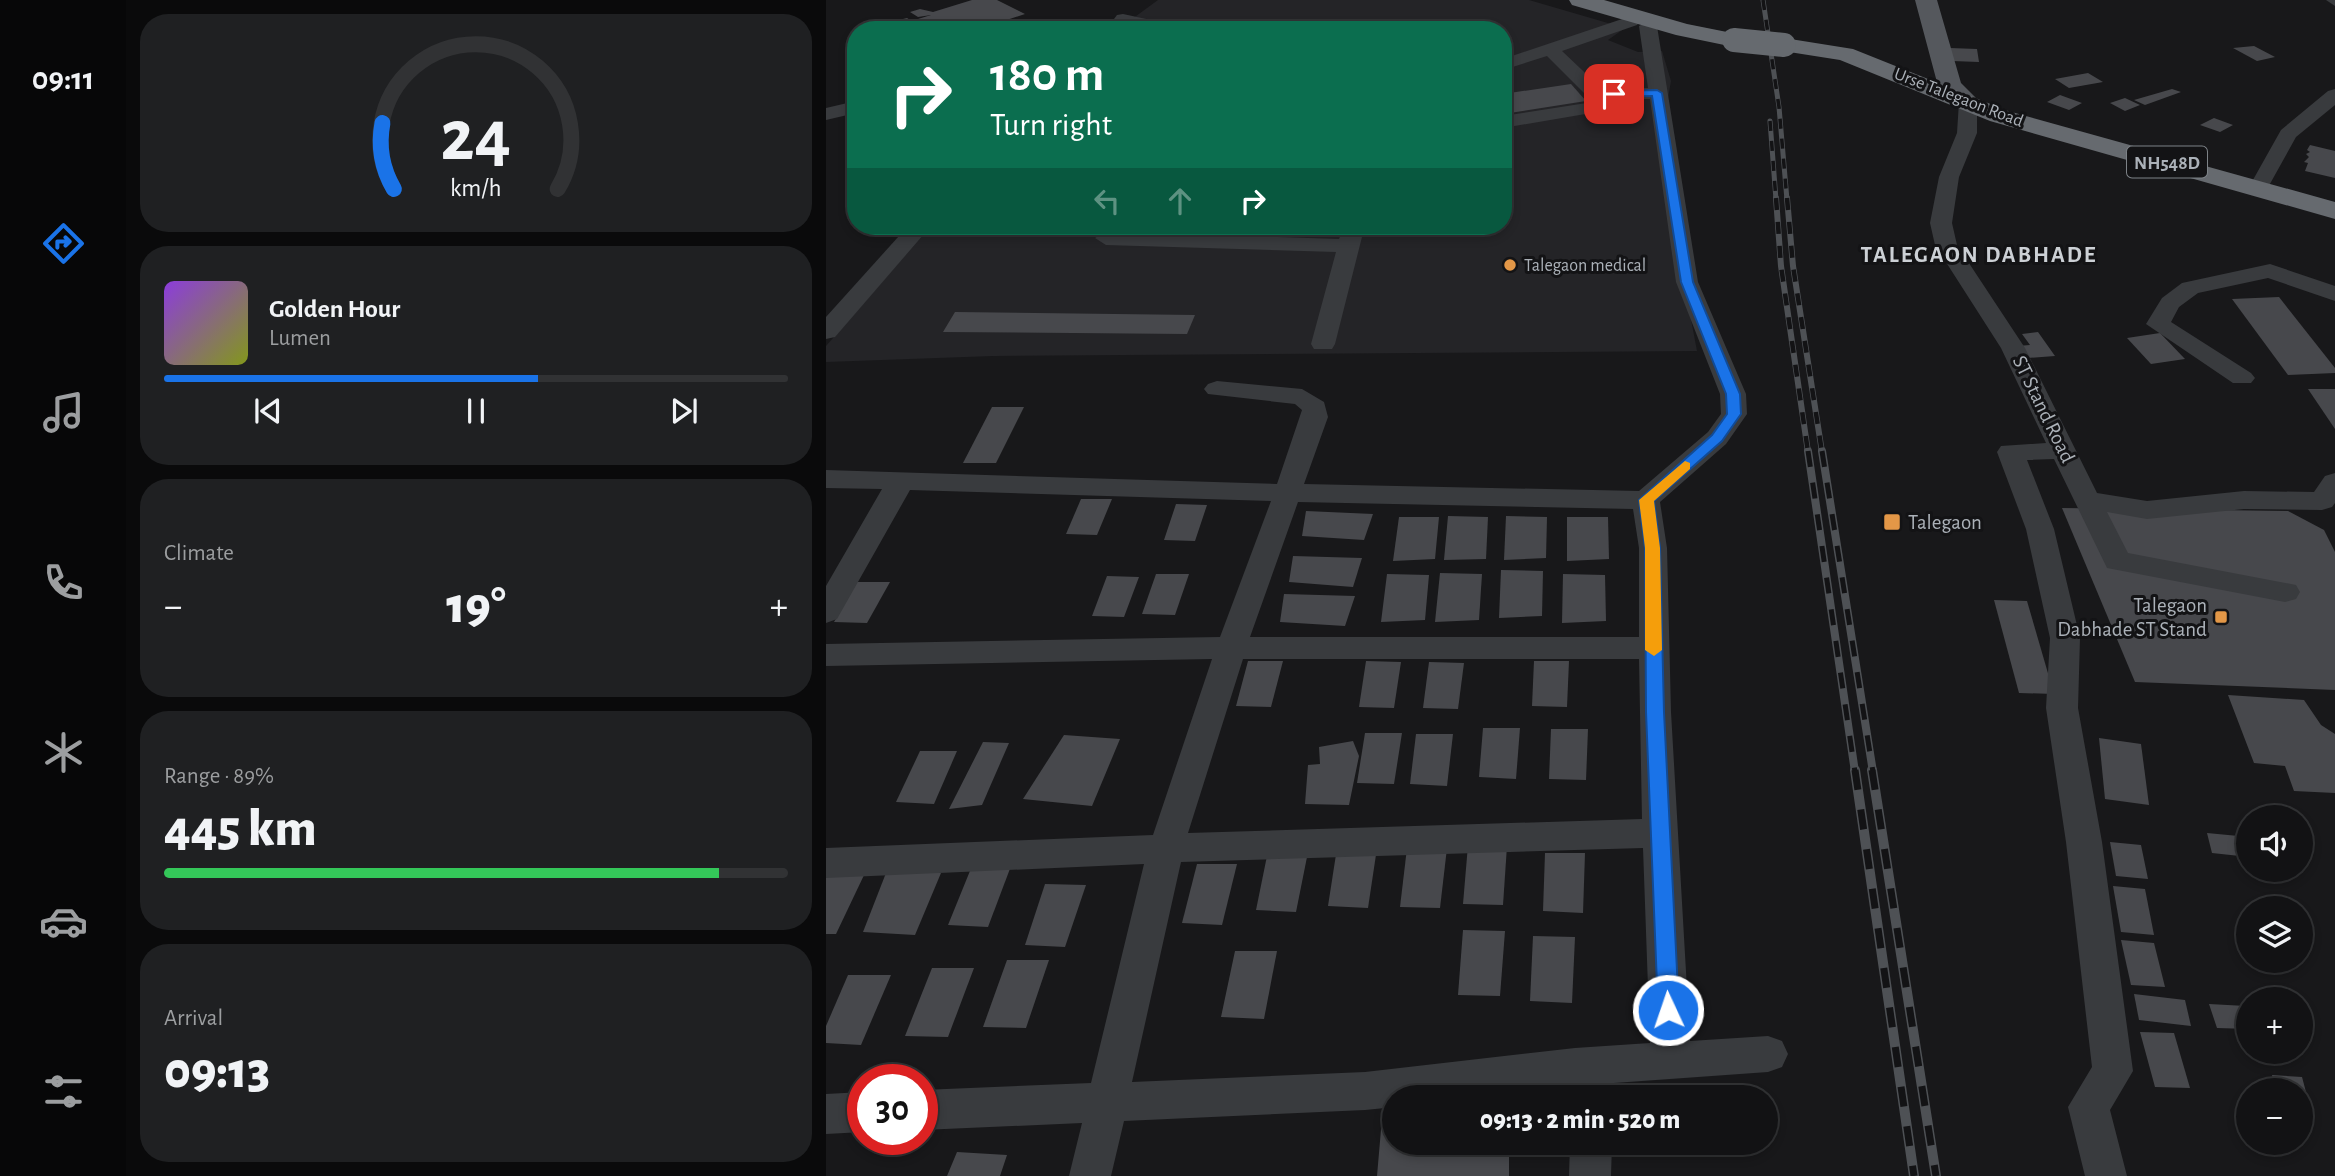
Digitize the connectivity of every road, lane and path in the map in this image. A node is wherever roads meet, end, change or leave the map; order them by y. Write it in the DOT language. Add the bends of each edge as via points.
graph roads {
  1 [pos="1555,0"];
  2 [pos="1580,0"];
  3 [pos="1926,0"];
  4 [pos="1139,7"];
  5 [pos="1120,21"];
  6 [pos="1639,23"];
  7 [pos="1684,30"];
  8 [pos="1550,49"];
  9 [pos="1512,62"];
  10 [pos="1657,93"];
  11 [pos="2335,95"];
  12 [pos="1606,105"];
  13 [pos="1984,106"];
  14 [pos="847,109"];
  15 [pos="826,114"];
  16 [pos="1512,121"];
  17 [pos="2261,183"];
  18 [pos="2335,199"];
  19 [pos="2335,211"];
  20 [pos="912,235"];
  21 [pos="1352,236"];
  22 [pos="1106,238"];
  23 [pos="2335,294"];
  24 [pos="826,332"];
  25 [pos="1323,344"];
  26 [pos="2242,378"];
  27 [pos="1217,389"];
  28 [pos="2064,451"];
  29 [pos="826,479"];
  30 [pos="901,481"];
  31 [pos="1288,493"];
  32 [pos="1646,500"];
  33 [pos="2088,500"];
  34 [pos="2331,503"];
  35 [pos="2285,592"];
  36 [pos="826,612"];
  37 [pos="1231,648"];
  38 [pos="1654,648"];
  39 [pos="826,655"];
  40 [pos="1660,833"];
  41 [pos="1166,848"];
  42 [pos="826,863"];
  43 [pos="1768,1054"];
  44 [pos="1671,1060"];
  45 [pos="1593,1082"];
  46 [pos="1107,1102"];
  47 [pos="938,1109"];
  48 [pos="847,1113"];
  49 [pos="826,1114"];
  50 [pos="1591,1155"];
  51 [pos="1090,1176"];
  52 [pos="1590,1176"];
  53 [pos="2106,1176"];
  1 -- 6 [label="highway, NH548D"];
  2 -- 7 [label="highway, NH548D"];
  3 -- 13 [label="main road" via="1950,86"];
  4 -- 5 [label="street"];
  6 -- 7 [label="highway, NH548D"];
  6 -- 8 [label="street"];
  6 -- 10 [label="street"];
  7 -- 13 [label="highway, Urse Talegaon Road / NH548D, bridge" via="1845,54"];
  8 -- 9 [label="street"];
  8 -- 12 [label="street"];
  10 -- 12 [label="street"];
  10 -- 32 [label="street" via="1687,282 1733,394 1734,414 1717,438"];
  11 -- 17 [label="street" via="2288,134"];
  12 -- 16 [label="street"];
  13 -- 17 [label="highway, NH548D"];
  13 -- 28 [label="street, ST Stand Road" via="1949,177 1941,223 1946,245 2013,348"];
  14 -- 15 [label="street"];
  17 -- 18 [label="highway, NH548D"];
  17 -- 19 [label="highway, NH548D"];
  20 -- 24 [label="street"];
  21 -- 22 [label="street"];
  21 -- 25 [label="street"];
  23 -- 26 [label="street" via="2270,271 2190,288 2169,303 2158,324"];
  27 -- 31 [label="street" via="1305,389 1315,417"];
  28 -- 33 [label="street, ST Stand Road"];
  28 -- 53 [label="street" via="2010,452 2040,529 2065,638 2062,708 2113,1071 2089,1107"];
  29 -- 30 [label="street"];
  30 -- 31 [label="street"];
  30 -- 36 [label="street"];
  31 -- 32 [label="street"];
  31 -- 37 [label="street"];
  32 -- 38 [label="street" via="1653,548"];
  33 -- 34 [label="street" via="2147,510 2244,500"];
  33 -- 35 [label="street, ST Stand Road" via="2117,561"];
  37 -- 38 [label="street"];
  37 -- 39 [label="street"];
  37 -- 41 [label="street"];
  38 -- 40 [label="street"];
  40 -- 41 [label="street"];
  40 -- 44 [label="street"];
  41 -- 42 [label="street"];
  41 -- 46 [label="street"];
  43 -- 44 [label="street"];
  44 -- 45 [label="street"];
  45 -- 46 [label="street"];
  46 -- 47 [label="street"];
  46 -- 51 [label="street"];
  48 -- 49 [label="street"];
  50 -- 52 [label="street"];
}
